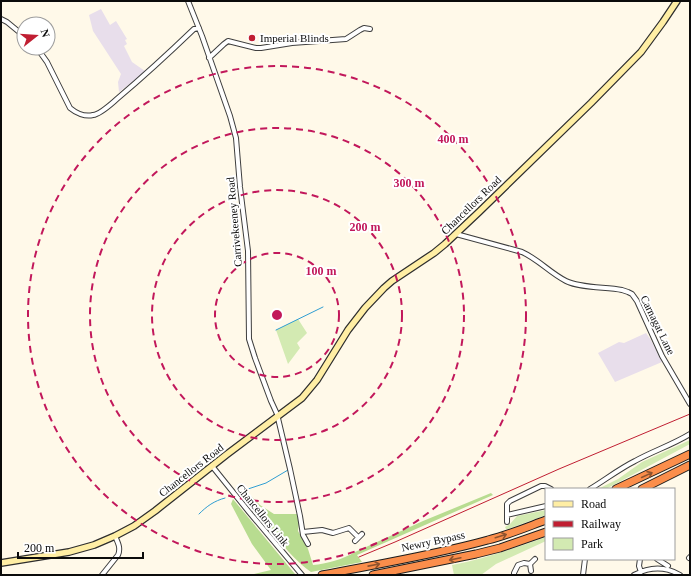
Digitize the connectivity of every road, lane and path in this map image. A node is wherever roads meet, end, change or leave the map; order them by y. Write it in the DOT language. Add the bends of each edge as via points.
graph roads {
  1 [pos="188,1"];
  2 [pos="677,1"];
  3 [pos="1,19"];
  4 [pos="199,28"];
  5 [pos="16,29"];
  6 [pos="370,29"];
  7 [pos="43,56"];
  8 [pos="210,58"];
  9 [pos="456,234"];
  10 [pos="690,404"];
  11 [pos="277,416"];
  12 [pos="690,434"];
  13 [pos="690,453"];
  14 [pos="690,465"];
  15 [pos="212,466"];
  16 [pos="549,488"];
  17 [pos="592,488"];
  18 [pos="618,488"];
  19 [pos="644,488"];
  20 [pos="545,506"];
  21 [pos="507,515"];
  22 [pos="545,520"];
  23 [pos="507,522"];
  24 [pos="303,532"];
  25 [pos="545,532"];
  26 [pos="362,534"];
  27 [pos="115,536"];
  28 [pos="308,544"];
  29 [pos="535,559"];
  30 [pos="585,560"];
  31 [pos="640,560"];
  32 [pos="659,560"];
  33 [pos="1,563"];
  34 [pos="530,564"];
  35 [pos="668,566"];
  36 [pos="662,569"];
  37 [pos="531,571"];
  38 [pos="641,572"];
  39 [pos="102,575"];
  40 [pos="302,575"];
  41 [pos="322,575"];
  42 [pos="373,575"];
  43 [pos="514,575"];
  44 [pos="583,575"];
  45 [pos="634,575"];
  46 [pos="661,575"];
  47 [pos="680,575"];
  1 -- 4 [label="street, Carrivekeeney Road"];
  2 -- 9 [label="street, Chancellors Road" via="636,57"];
  3 -- 5 [label="street"];
  4 -- 7 [label="street" via="110,104 90,116 78,114 70,108"];
  4 -- 8 [label="street, Carrivekeeney Road"];
  6 -- 8 [label="street" via="364,28 346,39 261,48 228,42"];
  8 -- 11 [label="street, Carrivekeeney Road" via="236,138 248,251 249,339"];
  9 -- 10 [label="street, Carnagat Lane" via="522,252 573,284 622,290 632,294 643,312 662,356"];
  9 -- 11 [label="street, Chancellors Road" via="379,293 356,319 312,387 302,398"];
  11 -- 15 [label="street, Chancellors Road"];
  11 -- 24 [label="street"];
  12 -- 17 [label="street" via="649,453"];
  18 -- 13 [label="highway, one-way"];
  14 -- 19 [label="highway"];
  15 -- 27 [label="street, Chancellors Road" via="134,526"];
  15 -- 40 [label="street, Chancellors Link"];
  16 -- 21 [label="street" via="541,486 510,501 507,504"];
  20 -- 21 [label="street"];
  21 -- 23 [label="street"];
  41 -- 22 [label="highway, Newry Bypass, one-way" via="489,540"];
  24 -- 26 [label="street" via="333,532 349,528 356,539"];
  24 -- 28 [label="street"];
  25 -- 42 [label="highway, Newry Bypass, one-way" via="476,554"];
  27 -- 33 [label="street, Chancellors Road" via="69,552"];
  27 -- 39 [label="street" via="119,543 119,552"];
  29 -- 34 [label="street"];
  30 -- 44 [label="street"];
  31 -- 38 [label="street"];
  32 -- 35 [label="street"];
  34 -- 37 [label="street"];
  34 -- 43 [label="street" via="518,565"];
  36 -- 38 [label="street"];
  36 -- 46 [label="street"];
  36 -- 47 [label="street"];
  38 -- 45 [label="street"];
}
